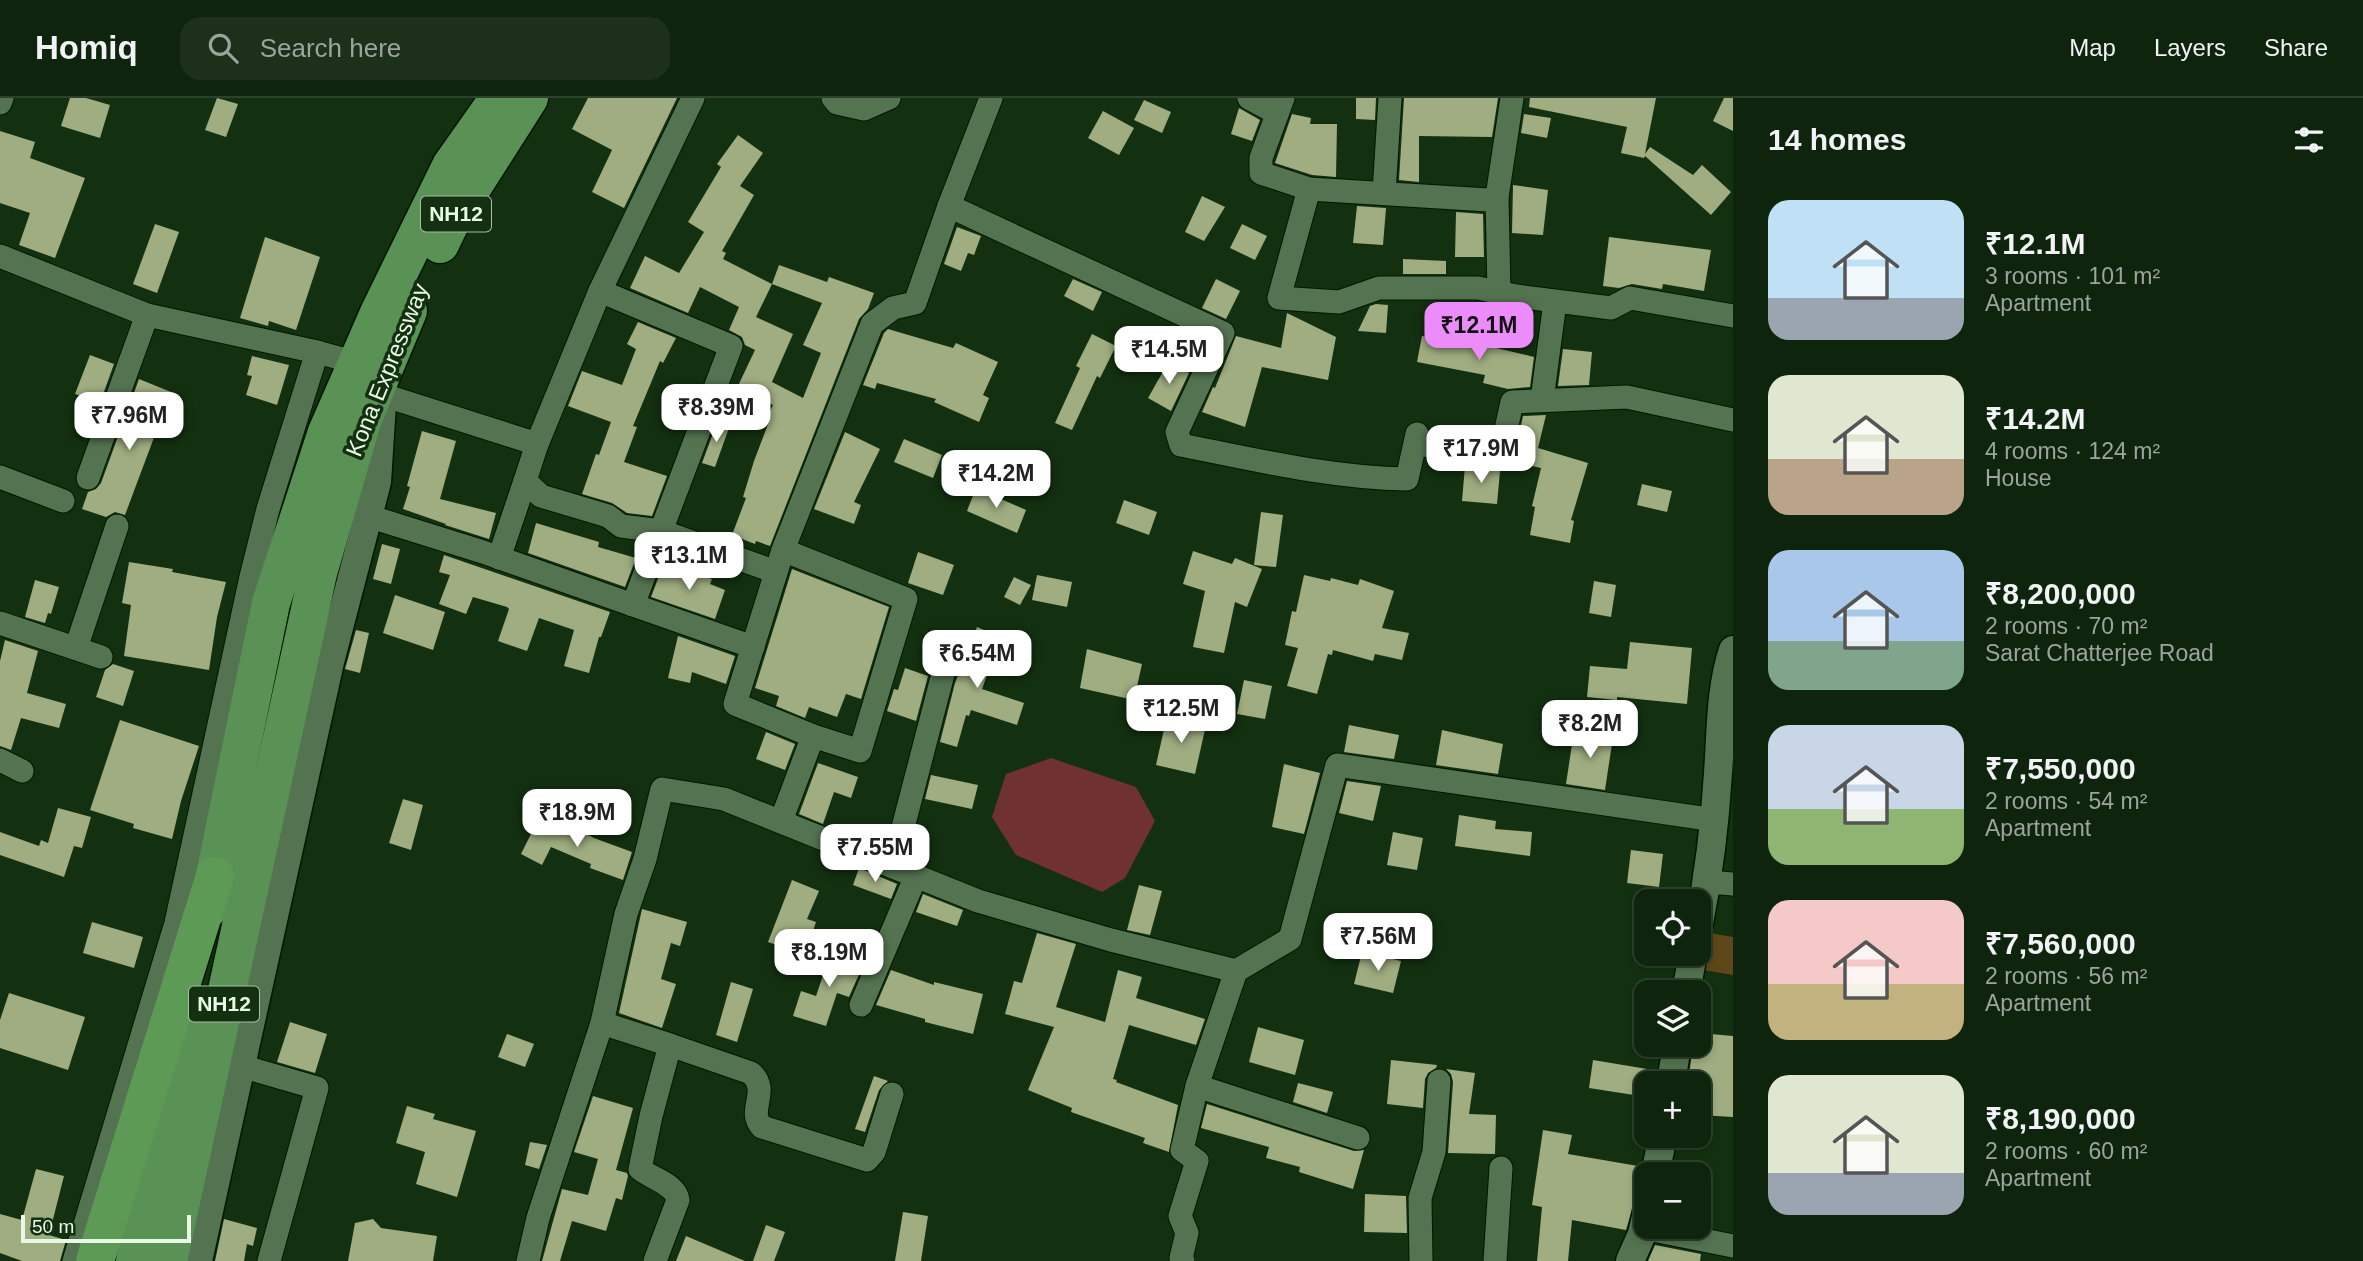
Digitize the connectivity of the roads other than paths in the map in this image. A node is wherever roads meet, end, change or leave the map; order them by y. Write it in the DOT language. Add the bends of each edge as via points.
graph roads {
  1 [pos="2,98"];
  2 [pos="499,98"];
  3 [pos="529,98"];
  4 [pos="694,98"];
  5 [pos="833,98"];
  6 [pos="889,98"];
  7 [pos="1249,98"];
  8 [pos="1390,98"];
  9 [pos="1512,98"];
  10 [pos="989,99"];
  11 [pos="0,103"];
  12 [pos="1280,105"];
  13 [pos="1310,189"];
  14 [pos="1384,194"];
  15 [pos="1497,197"];
  16 [pos="949,206"];
  17 [pos="0,256"];
  18 [pos="600,291"];
  19 [pos="1499,293"];
  20 [pos="1555,302"];
  21 [pos="147,315"];
  22 [pos="1733,316"];
  23 [pos="317,352"];
  24 [pos="375,375"];
  25 [pos="1542,400"];
  26 [pos="1733,420"];
  27 [pos="537,444"];
  28 [pos="0,477"];
  29 [pos="88,478"];
  30 [pos="525,481"];
  31 [pos="64,501"];
  32 [pos="369,516"];
  33 [pos="117,526"];
  34 [pos="662,530"];
  35 [pos="783,550"];
  36 [pos="499,558"];
  37 [pos="776,572"];
  38 [pos="633,605"];
  39 [pos="0,622"];
  40 [pos="753,647"];
  41 [pos="76,648"];
  42 [pos="1733,650"];
  43 [pos="101,657"];
  44 [pos="943,674"];
  45 [pos="813,736"];
  46 [pos="0,760"];
  47 [pos="22,771"];
  48 [pos="1715,820"];
  49 [pos="781,821"];
  50 [pos="893,866"];
  51 [pos="215,876"];
  52 [pos="916,876"];
  53 [pos="1720,883"];
  54 [pos="1711,900"];
  55 [pos="1236,971"];
  56 [pos="861,1005"];
  57 [pos="602,1023"];
  58 [pos="670,1045"];
  59 [pos="241,1066"];
  60 [pos="1439,1081"];
  61 [pos="1197,1086"];
  62 [pos="892,1094"];
  63 [pos="1358,1138"];
  64 [pos="1501,1168"];
  65 [pos="1638,1239"];
  66 [pos="1709,1239"];
  67 [pos="1733,1246"];
  68 [pos="74,1261"];
  69 [pos="95,1261"];
  70 [pos="135,1261"];
  71 [pos="168,1261"];
  72 [pos="198,1261"];
  73 [pos="269,1261"];
  74 [pos="528,1261"];
  75 [pos="655,1261"];
  76 [pos="1183,1261"];
  77 [pos="1421,1261"];
  78 [pos="1495,1261"];
  79 [pos="1630,1261"];
  1 -- 11 [label="street"];
  2 -- 24 [label="highway, Kona Expressway / NH12" via="451,166"];
  3 -- 24 [label="highway, Kona Expressway / NH12" via="452,219"];
  4 -- 18 [label="street"];
  5 -- 6 [label="street" via="864,109"];
  7 -- 12 [label="street"];
  8 -- 14 [label="street"];
  9 -- 15 [label="street"];
  10 -- 16 [label="street"];
  12 -- 13 [label="street" via="1261,158 1261,173"];
  13 -- 14 [label="street"];
  13 -- 19 [label="street" via="1279,298 1339,302 1379,288 1478,288"];
  14 -- 15 [label="street"];
  15 -- 19 [label="street"];
  16 -- 25 [label="street" via="1223,333 1177,432 1181,445 1335,473 1408,479 1417,434 1423,445 1500,457 1512,401"];
  16 -- 35 [label="street" via="915,303 893,308 872,324"];
  17 -- 21 [label="street"];
  18 -- 27 [label="street"];
  18 -- 34 [label="street" via="731,346"];
  19 -- 20 [label="street"];
  20 -- 22 [label="street" via="1611,308 1630,298"];
  20 -- 25 [label="street"];
  21 -- 23 [label="street"];
  21 -- 29 [label="street"];
  23 -- 24 [label="street"];
  23 -- 68 [label="street" via="251,577 177,923"];
  24 -- 27 [label="street"];
  24 -- 32 [label="street" via="377,482"];
  24 -- 51 [label="highway, Kona Expressway / NH12" via="327,432 271,603"];
  24 -- 71 [label="highway, Kona Expressway / NH12" via="318,573"];
  25 -- 26 [label="street" via="1627,397"];
  27 -- 30 [label="street"];
  28 -- 31 [label="street"];
  30 -- 34 [label="street" via="541,496 608,516 621,526"];
  30 -- 36 [label="street"];
  32 -- 36 [label="street"];
  32 -- 59 [label="street" via="330,662"];
  33 -- 41 [label="street"];
  34 -- 37 [label="street"];
  34 -- 38 [label="street"];
  35 -- 37 [label="street"];
  35 -- 45 [label="street" via="906,599 860,751"];
  36 -- 38 [label="street"];
  37 -- 40 [label="street"];
  38 -- 40 [label="street"];
  39 -- 41 [label="street"];
  40 -- 45 [label="street" via="735,704"];
  41 -- 43 [label="street"];
  42 -- 48 [label="street" via="1722,715"];
  44 -- 50 [label="street"];
  45 -- 49 [label="street"];
  46 -- 47 [label="street"];
  48 -- 53 [label="street"];
  48 -- 55 [label="street" via="1337,765 1290,939"];
  49 -- 50 [label="street"];
  49 -- 57 [label="street" via="724,799 662,789 626,914"];
  50 -- 52 [label="street"];
  51 -- 69 [label="highway"];
  51 -- 70 [label="highway, NH12"];
  52 -- 55 [label="street" via="978,901"];
  52 -- 56 [label="street"];
  53 -- 54 [label="street"];
  55 -- 61 [label="street"];
  57 -- 58 [label="street"];
  57 -- 74 [label="street"];
  58 -- 62 [label="street" via="751,1073 761,1088 756,1115 762,1127 867,1160 874,1152"];
  58 -- 75 [label="street" via="640,1169 678,1195"];
  59 -- 72 [label="street"];
  59 -- 73 [label="street" via="317,1088"];
  60 -- 77 [label="street" via="1434,1152 1420,1198"];
  61 -- 63 [label="street"];
  61 -- 76 [label="street" via="1182,1150 1197,1161 1180,1216 1187,1233"];
  64 -- 78 [label="street"];
  65 -- 79 [label="street"];
  66 -- 67 [label="street"];
}
